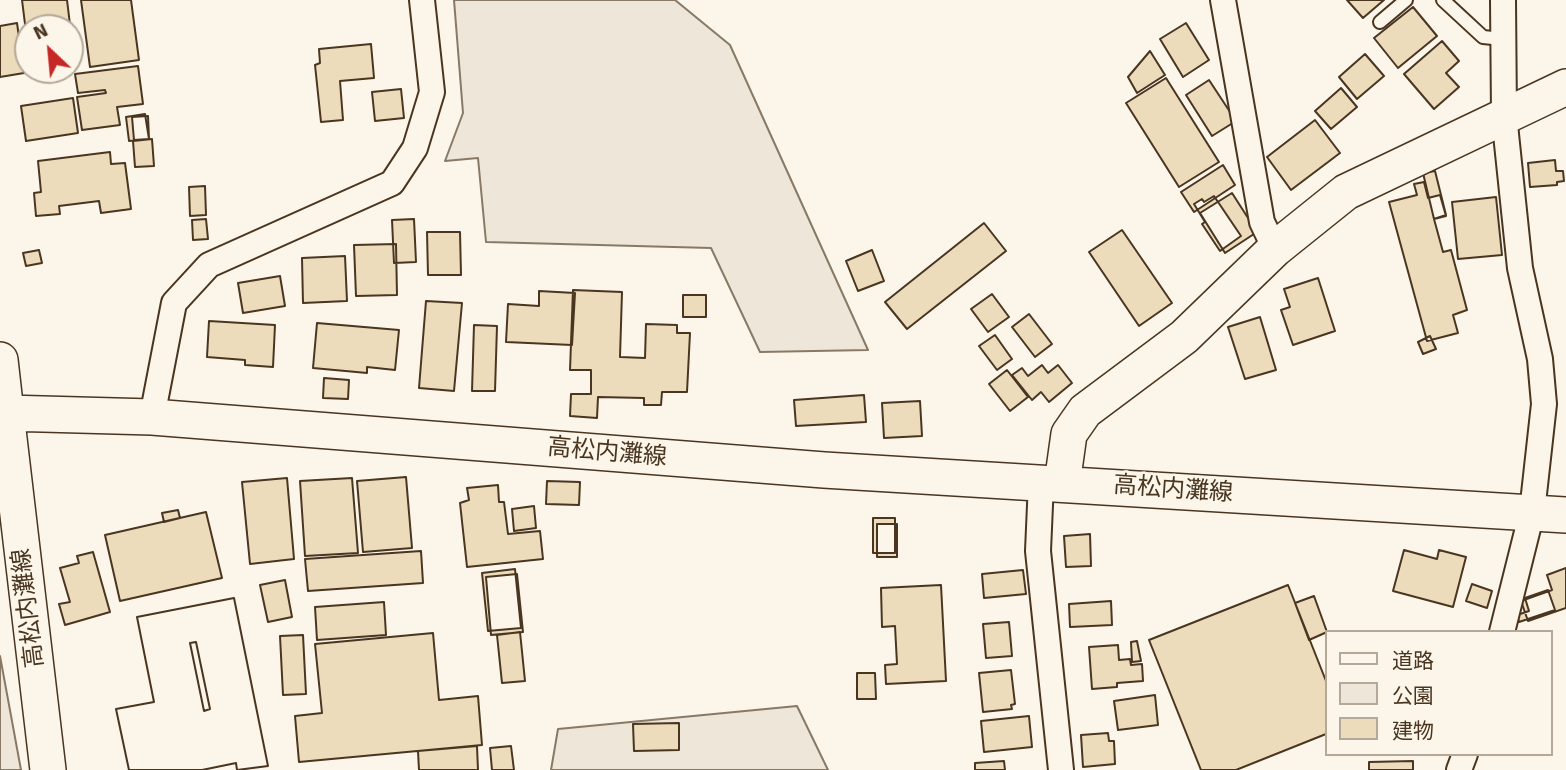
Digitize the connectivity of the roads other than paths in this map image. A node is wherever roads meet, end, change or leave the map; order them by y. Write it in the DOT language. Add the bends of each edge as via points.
graph roads {
  1 [pos="422,0"];
  2 [pos="1223,0"];
  3 [pos="1406,0"];
  4 [pos="1443,0"];
  5 [pos="1503,0"];
  6 [pos="1380,22"];
  7 [pos="1503,39"];
  8 [pos="1566,87"];
  9 [pos="1504,115"];
  10 [pos="1275,250"];
  11 [pos="0,360"];
  12 [pos="3,413"];
  13 [pos="152,417"];
  14 [pos="1051,483"];
  15 [pos="1532,512"];
  16 [pos="1566,514"];
  17 [pos="1502,630"];
  18 [pos="48,770"];
  19 [pos="1061,770"];
  1 -- 13 [label="street" via="432,92 415,148 392,183 209,265 174,303"];
  2 -- 10 [label="street" via="1262,222"];
  3 -- 6 [label="lane"];
  4 -- 7 [label="lane" via="1483,37"];
  5 -- 7 [label="street"];
  7 -- 9 [label="street"];
  8 -- 9 [label="main road"];
  9 -- 10 [label="main road" via="1346,192"];
  9 -- 15 [label="street" via="1520,268 1543,382 1543,426"];
  10 -- 14 [label="main road" via="1184,337 1085,411 1069,434"];
  11 -- 12 [label="main road"];
  12 -- 13 [label="main road, 高松内灘線"];
  12 -- 18 [label="main road, 高松内灘線"];
  13 -- 14 [label="main road, 高松内灘線" via="824,470"];
  14 -- 15 [label="main road, 高松内灘線"];
  14 -- 19 [label="street" via="1038,551"];
  15 -- 16 [label="main road, 高松内灘線"];
  15 -- 17 [label="street"];
}
